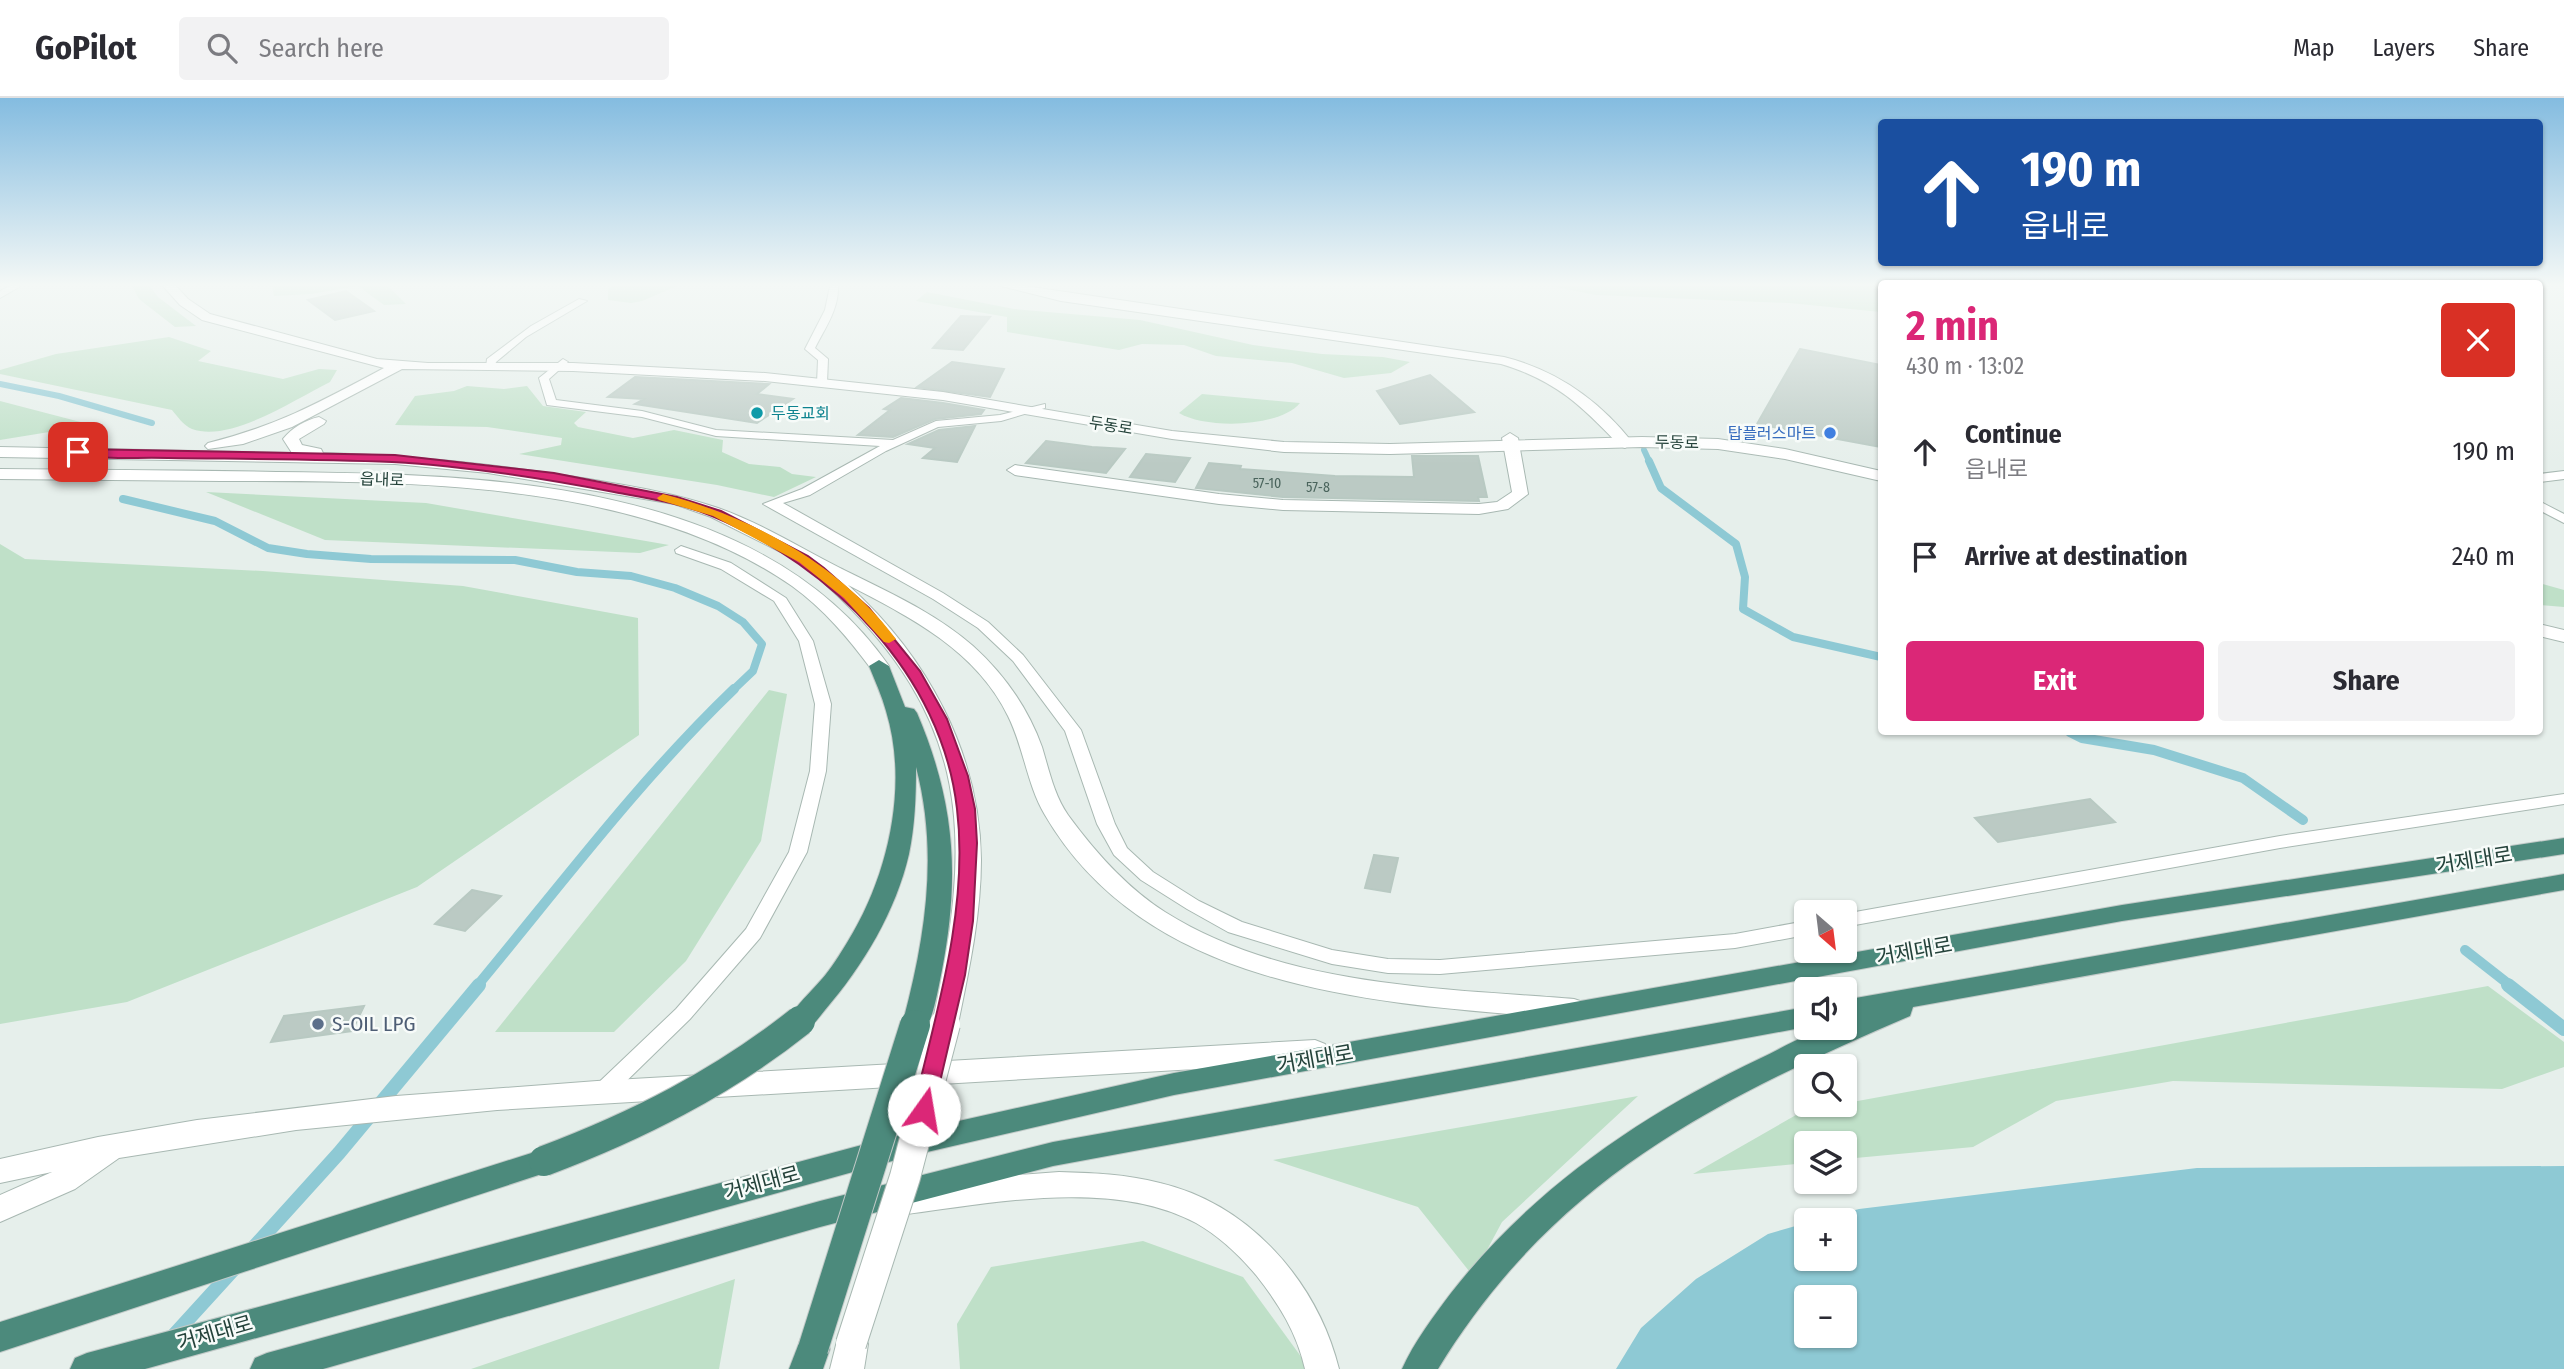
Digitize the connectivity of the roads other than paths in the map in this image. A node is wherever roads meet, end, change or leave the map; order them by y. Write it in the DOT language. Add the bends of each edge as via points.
graph roads {
  1 [pos="313,345"];
  2 [pos="510,345"];
  3 [pos="812,345"];
  4 [pos="1402,345"];
  5 [pos="1430,345"];
  6 [pos="342,353"];
  7 [pos="490,363"];
  8 [pos="560,364"];
  9 [pos="440,365"];
  10 [pos="407,366"];
  11 [pos="377,370"];
  12 [pos="822,380"];
  13 [pos="1034,408"];
  14 [pos="1629,438"];
  15 [pos="1511,442"];
  16 [pos="895,443"];
  17 [pos="0,452"];
  18 [pos="27,452"];
  19 [pos="395,459"];
  20 [pos="1878,467"];
  21 [pos="1015,470"];
  22 [pos="0,474"];
  23 [pos="1878,475"];
  24 [pos="2564,475"];
  25 [pos="2543,478"];
  26 [pos="2543,507"];
  27 [pos="2564,519"];
  28 [pos="681,550"];
  29 [pos="804,559"];
  30 [pos="2543,621"];
  31 [pos="2564,625"];
  32 [pos="2543,631"];
  33 [pos="2564,636"];
  34 [pos="879,666"];
  35 [pos="2564,799"];
  36 [pos="2564,846"];
  37 [pos="2564,882"];
  38 [pos="1857,919"];
  39 [pos="1794,930"];
  40 [pos="1934,994"];
  41 [pos="1857,1008"];
  42 [pos="1586,1010"];
  43 [pos="1794,1019"];
  44 [pos="930,1025"];
  45 [pos="1377,1048"];
  46 [pos="602,1092"];
  47 [pos="115,1145"];
  48 [pos="0,1171"];
  49 [pos="0,1209"];
  50 [pos="830,1212"];
  51 [pos="0,1336"];
  52 [pos="849,1356"];
  53 [pos="809,1359"];
  54 [pos="87,1369"];
  55 [pos="267,1369"];
  56 [pos="1322,1369"];
  57 [pos="1419,1369"];
  1 -- 6 [label="street"];
  2 -- 7 [label="lane"];
  3 -- 12 [label="lane" via="810,349 823,359"];
  4 -- 14 [label="street" via="1522,366 1546,375"];
  5 -- 14 [label="street" via="1513,358 1551,369 1579,384"];
  6 -- 10 [label="street"];
  6 -- 11 [label="street"];
  7 -- 8 [label="street, 두동로"];
  7 -- 9 [label="street, 두동로"];
  8 -- 12 [label="street, 두동로"];
  8 -- 16 [label="lane" via="544,378 551,403 642,414 716,433"];
  9 -- 10 [label="street"];
  9 -- 10 [label="street"];
  10 -- 11 [label="street"];
  10 -- 19 [label="street" via="291,439 303,452"];
  11 -- 18 [label="street" via="273,429 231,443"];
  12 -- 13 [label="street, 두동로"];
  13 -- 15 [label="street, 두동로" via="1172,435 1284,447 1390,449"];
  13 -- 16 [label="lane" via="1001,418 936,424"];
  14 -- 15 [label="street, 두동로"];
  14 -- 20 [label="street, 두동로" via="1678,433 1740,437"];
  14 -- 23 [label="street, 두동로" via="1737,446"];
  15 -- 21 [label="street" via="1520,494 1502,506 1479,509 1270,504"];
  16 -- 39 [label="lane" via="806,492 771,504 983,625 1018,657 1073,730 1106,824 1120,850 1147,876 1235,928 1332,957 1388,966 1440,967 1735,941"];
  17 -- 18 [label="street, 읍내로"];
  18 -- 19 [label="street, 읍내로"];
  19 -- 29 [label="street, 읍내로" via="554,477 677,500 717,513"];
  22 -- 34 [label="street, 읍내로" via="413,479 573,499 677,525 758,559 821,600"];
  24 -- 25 [label="lane"];
  26 -- 27 [label="lane"];
  28 -- 46 [label="lane" via="726,566 779,598 806,641 823,704 818,771 798,852 753,933 683,1014"];
  29 -- 42 [label="street" via="920,615 972,654 1019,715 1043,786 1068,835 1090,863 1148,913 1216,949 1300,976 1402,994"];
  29 -- 44 [label="street" via="849,595 898,650 933,708 960,776 968,877 962,934"];
  30 -- 31 [label="street"];
  32 -- 33 [label="street"];
  34 -- 44 [label="highway" via="903,703 921,744 934,786 942,842 940,909 928,979"];
  34 -- 51 [label="highway, bridge" via="898,712 905,750 905,800 891,881 859,948 827,993 754,1057 694,1096 544,1161"];
  35 -- 38 [label="lane" via="2280,842"];
  36 -- 42 [label="highway, 거제대로" via="2122,913"];
  37 -- 40 [label="highway, 거제대로"];
  40 -- 41 [label="highway, 거제대로"];
  40 -- 57 [label="highway" via="1733,1084 1639,1140 1591,1175 1503,1253 1463,1302"];
  42 -- 45 [label="highway, 거제대로"];
  43 -- 50 [label="highway" via="1053,1154"];
  44 -- 52 [label="street, bridge" via="905,1177"];
  44 -- 53 [label="highway, bridge"];
  45 -- 46 [label="street"];
  45 -- 54 [label="highway, 거제대로" via="1160,1087 914,1143"];
  46 -- 47 [label="street" via="430,1104"];
  47 -- 48 [label="street"];
  47 -- 49 [label="street" via="64,1180"];
  50 -- 55 [label="highway"];
  50 -- 56 [label="street" via="1042,1185 1104,1185 1171,1198 1212,1215 1253,1246 1294,1302"];
}
